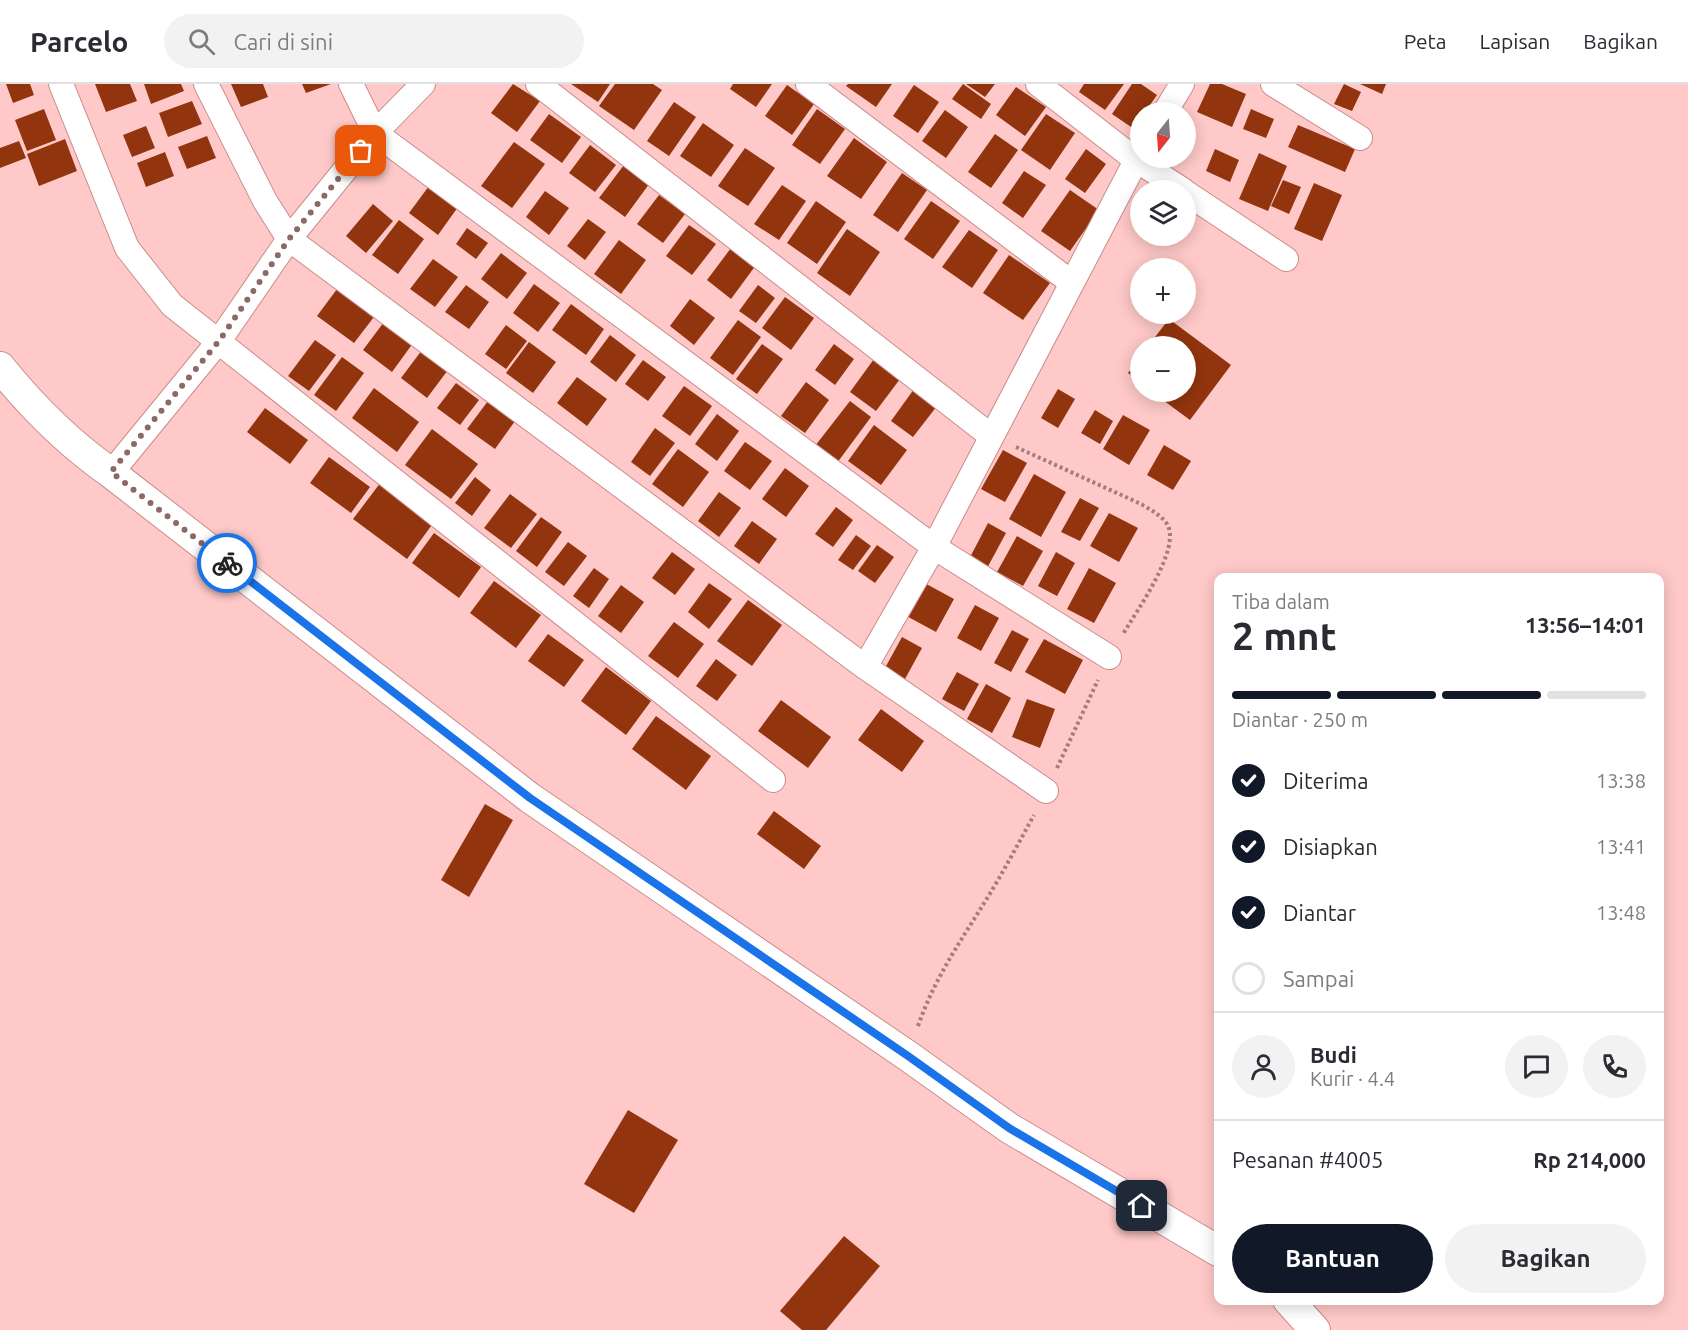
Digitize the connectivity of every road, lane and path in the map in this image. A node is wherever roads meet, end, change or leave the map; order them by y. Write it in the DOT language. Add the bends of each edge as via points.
graph roads {
  1 [pos="61,84"];
  2 [pos="206,84"];
  3 [pos="351,84"];
  4 [pos="423,84"];
  5 [pos="538,84"];
  6 [pos="808,84"];
  7 [pos="1038,84"];
  8 [pos="1182,84"];
  9 [pos="1273,84"];
  10 [pos="1171,102"];
  11 [pos="375,134"];
  12 [pos="1360,138"];
  13 [pos="1130,151"];
  14 [pos="1132,168"];
  15 [pos="1153,168"];
  16 [pos="1169,180"];
  17 [pos="1196,199"];
  18 [pos="289,239"];
  19 [pos="1286,259"];
  20 [pos="1071,283"];
  21 [pos="219,341"];
  22 [pos="0,367"];
  23 [pos="991,436"];
  24 [pos="111,472"];
  25 [pos="934,547"];
  26 [pos="1109,657"];
  27 [pos="865,667"];
  28 [pos="773,780"];
  29 [pos="1047,791"];
  30 [pos="908,1056"];
  31 [pos="1214,1249"];
  32 [pos="1292,1305"];
  33 [pos="1315,1330"];
  1 -- 21 [label="street" via="128,248 172,305"];
  2 -- 18 [label="street" via="265,201"];
  3 -- 11 [label="street"];
  4 -- 11 [label="street"];
  5 -- 23 [label="street"];
  6 -- 20 [label="street"];
  7 -- 13 [label="street"];
  8 -- 10 [label="street"];
  9 -- 12 [label="street"];
  11 -- 18 [label="street"];
  11 -- 25 [label="street"];
  14 -- 20 [label="street"];
  15 -- 16 [label="street"];
  17 -- 19 [label="street"];
  18 -- 21 [label="street"];
  18 -- 27 [label="street"];
  20 -- 23 [label="street"];
  21 -- 24 [label="street"];
  21 -- 28 [label="street"];
  22 -- 24 [label="street" via="74,447"];
  23 -- 25 [label="street"];
  23 -- 26 [label="path" via="1141,504 1157,513 1168,526 1170,540 1163,566"];
  24 -- 30 [label="street" via="530,798"];
  25 -- 26 [label="street"];
  25 -- 27 [label="street"];
  26 -- 29 [label="path"];
  27 -- 29 [label="street"];
  29 -- 30 [label="path" via="929,994"];
  30 -- 31 [label="street" via="1009,1128"];
  32 -- 33 [label="street"];
}
